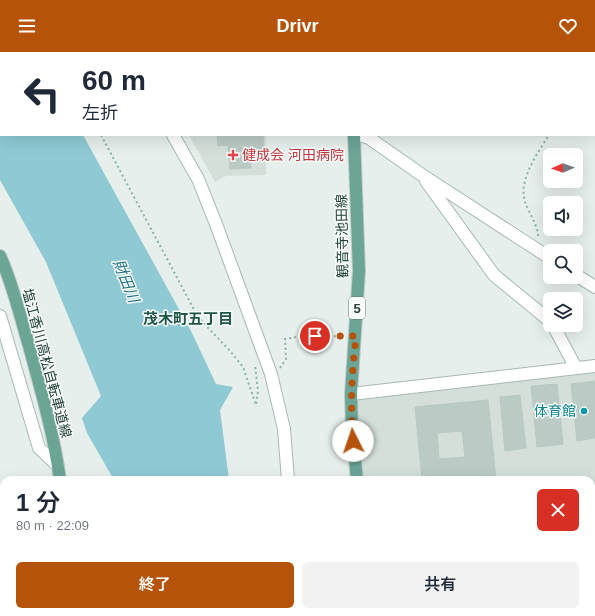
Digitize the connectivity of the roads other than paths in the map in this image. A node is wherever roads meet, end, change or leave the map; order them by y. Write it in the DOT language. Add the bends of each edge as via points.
graph roads {
  1 [pos="174,136"];
  2 [pos="354,136"];
  3 [pos="366,136"];
  4 [pos="422,175"];
  5 [pos="543,253"];
  6 [pos="0,256"];
  7 [pos="583,279"];
  8 [pos="595,287"];
  9 [pos="543,315"];
  10 [pos="0,316"];
  11 [pos="557,332"];
  12 [pos="595,366"];
  13 [pos="576,368"];
  14 [pos="351,394"];
  15 [pos="50,428"];
  16 [pos="34,432"];
  17 [pos="58,466"];
  18 [pos="59,476"];
  19 [pos="288,476"];
  20 [pos="357,476"];
  1 -- 19 [label="street" via="198,179 271,374 284,429"];
  2 -- 14 [label="main road, 観音寺池田線 / 5" via="359,271"];
  3 -- 4 [label="street"];
  4 -- 5 [label="street"];
  4 -- 9 [label="street" via="494,275"];
  6 -- 15 [label="main road, 塩江香川高松自転車道線" via="18,309"];
  7 -- 8 [label="street"];
  10 -- 16 [label="street"];
  11 -- 13 [label="street"];
  12 -- 13 [label="street"];
  13 -- 14 [label="street"];
  14 -- 20 [label="main road, 観音寺池田線 / 5"];
  15 -- 16 [label="street" via="45,442 39,443"];
  15 -- 17 [label="main road, 塩江香川高松自転車道線"];
  16 -- 17 [label="street" via="39,448"];
  17 -- 18 [label="main road, 塩江香川高松自転車道線"];
}
